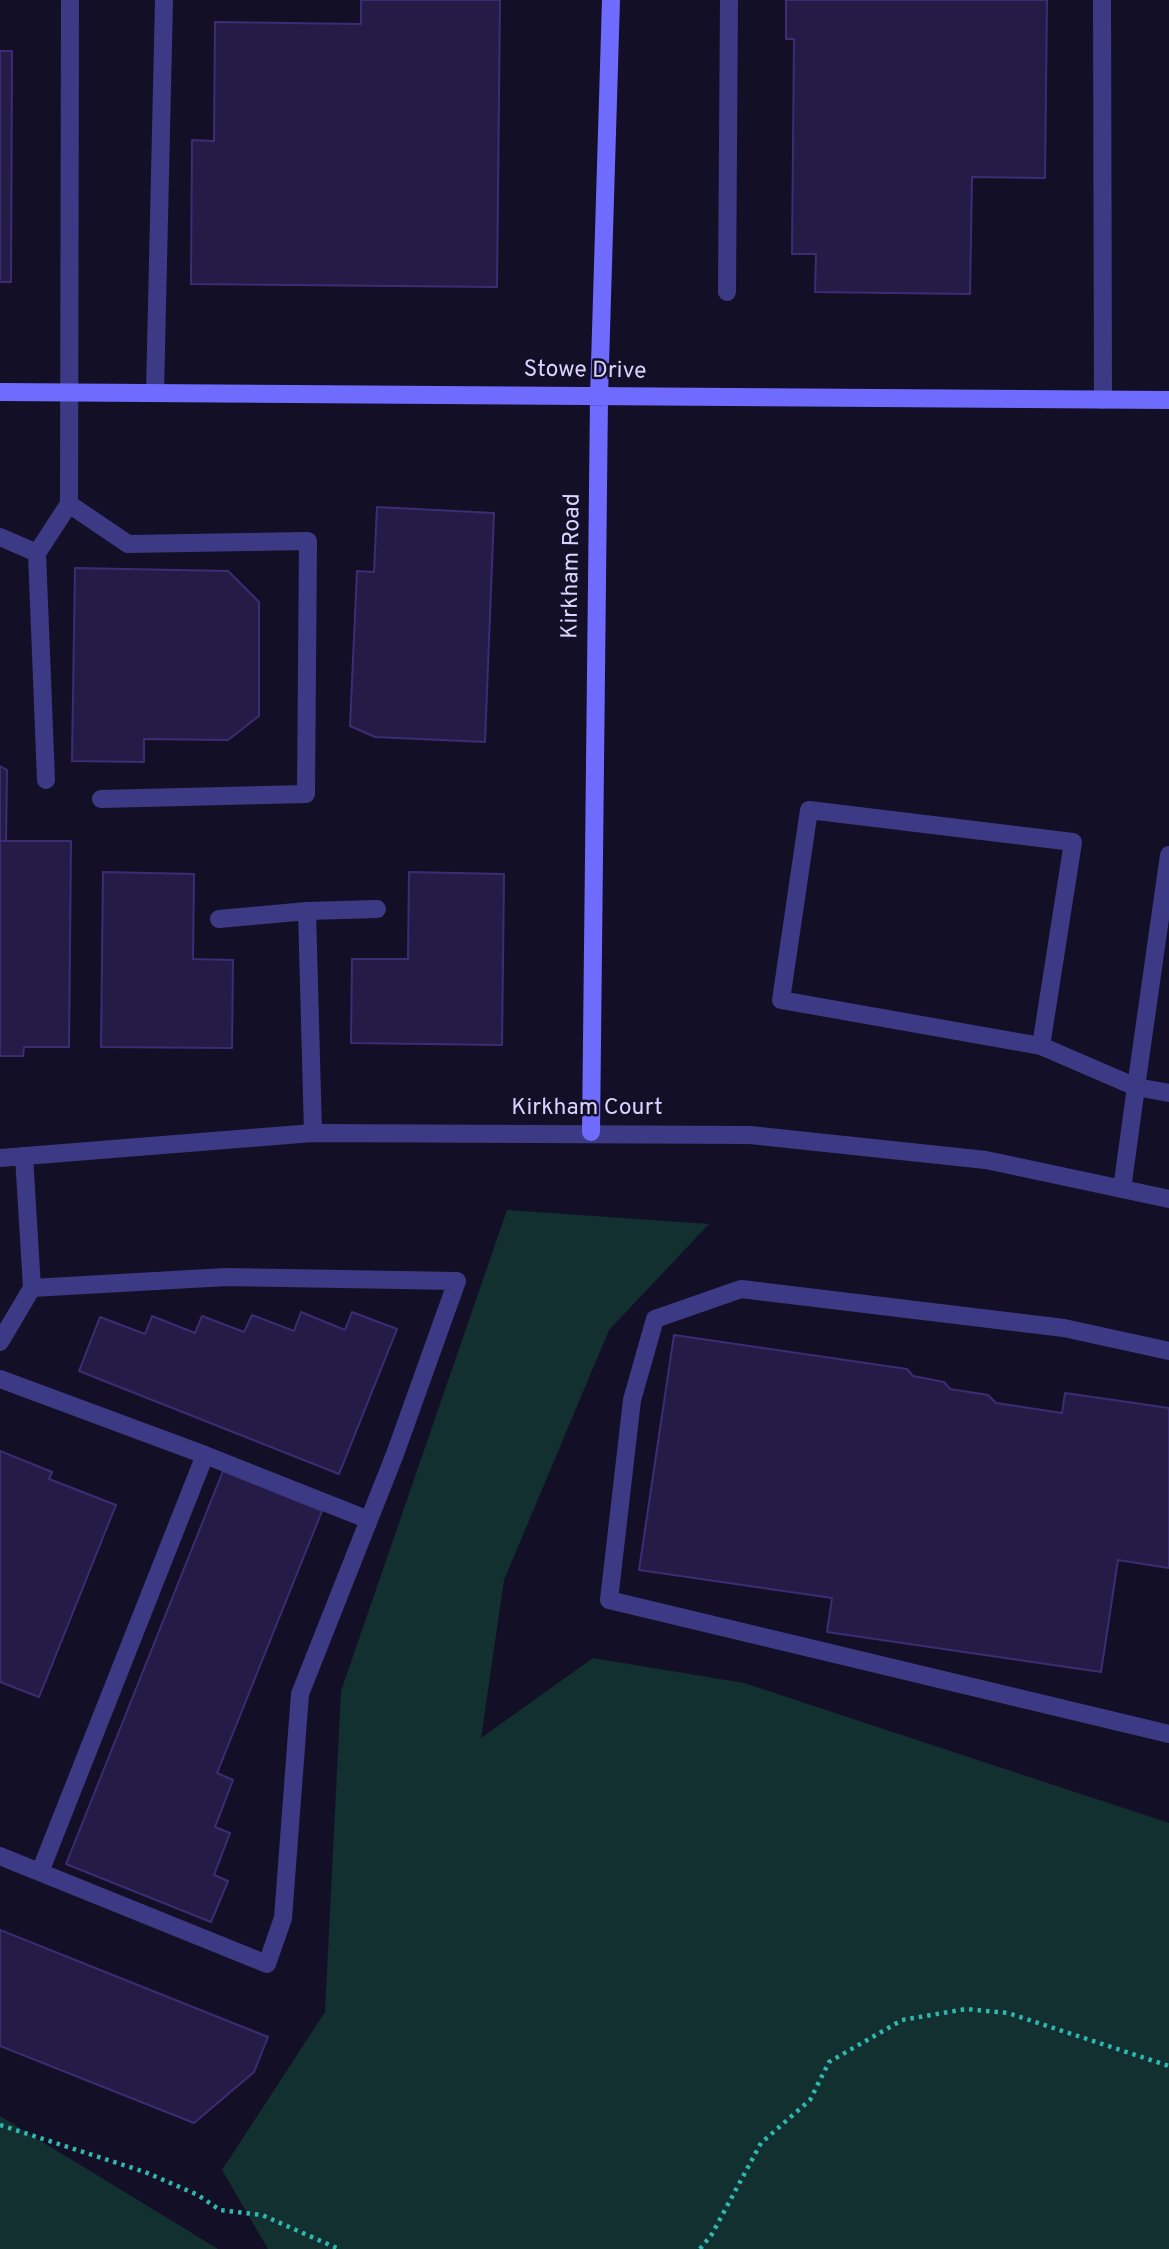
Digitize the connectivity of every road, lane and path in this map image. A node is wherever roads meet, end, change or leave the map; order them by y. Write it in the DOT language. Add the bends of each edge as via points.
graph roads {
  1 [pos="70,0"];
  2 [pos="164,0"];
  3 [pos="611,0"];
  4 [pos="729,0"];
  5 [pos="1102,0"];
  6 [pos="727,292"];
  7 [pos="0,392"];
  8 [pos="67,393"];
  9 [pos="155,393"];
  10 [pos="599,397"];
  11 [pos="1103,400"];
  12 [pos="1169,400"];
  13 [pos="69,504"];
  14 [pos="0,537"];
  15 [pos="37,553"];
  16 [pos="46,779"];
  17 [pos="101,799"];
  18 [pos="1169,855"];
  19 [pos="377,909"];
  20 [pos="307,911"];
  21 [pos="219,919"];
  22 [pos="1041,1046"];
  23 [pos="1136,1087"];
  24 [pos="1169,1093"];
  25 [pos="592,1132"];
  26 [pos="313,1133"];
  27 [pos="24,1156"];
  28 [pos="0,1158"];
  29 [pos="1122,1189"];
  30 [pos="1169,1199"];
  31 [pos="32,1288"];
  32 [pos="0,1342"];
  33 [pos="1169,1352"];
  34 [pos="0,1379"];
  35 [pos="205,1455"];
  36 [pos="369,1520"];
  37 [pos="1169,1734"];
  38 [pos="0,1856"];
  39 [pos="40,1872"];
  40 [pos="1169,2066"];
  41 [pos="0,2125"];
  42 [pos="340,2249"];
  43 [pos="702,2249"];
  1 -- 8 [label="street"];
  2 -- 9 [label="street"];
  3 -- 10 [label="main road, Kirkham Road"];
  4 -- 6 [label="street"];
  5 -- 11 [label="street"];
  7 -- 8 [label="main road, Stowe Drive"];
  8 -- 9 [label="main road, Stowe Drive"];
  8 -- 13 [label="street"];
  9 -- 10 [label="main road, Stowe Drive"];
  10 -- 11 [label="main road, Stowe Drive"];
  10 -- 25 [label="main road, Kirkham Road"];
  11 -- 12 [label="main road, Stowe Drive"];
  13 -- 15 [label="street"];
  13 -- 17 [label="street" via="128,544 308,541 306,794"];
  14 -- 15 [label="street"];
  15 -- 16 [label="street"];
  18 -- 23 [label="street"];
  19 -- 20 [label="street"];
  20 -- 21 [label="street"];
  20 -- 26 [label="street"];
  22 -- 22 [label="street" via="781,1000 809,810 1073,842"];
  22 -- 23 [label="street"];
  23 -- 24 [label="street"];
  23 -- 29 [label="street"];
  25 -- 26 [label="street, Kirkham Court"];
  25 -- 29 [label="street, Kirkham Court" via="778,1138 986,1160"];
  26 -- 27 [label="street, Kirkham Court"];
  27 -- 28 [label="street, Kirkham Court"];
  27 -- 31 [label="street"];
  29 -- 30 [label="street, Kirkham Court"];
  31 -- 32 [label="street"];
  31 -- 36 [label="street" via="226,1277 457,1280"];
  33 -- 37 [label="street" via="1064,1328 741,1289 655,1319 632,1400 609,1600"];
  34 -- 35 [label="street"];
  35 -- 36 [label="street"];
  35 -- 39 [label="street"];
  36 -- 39 [label="street" via="300,1694 283,1918 267,1964"];
  38 -- 39 [label="street"];
  40 -- 43 [label="path" via="1008,2013 965,2009 902,2020 829,2062 810,2100 761,2143"];
  41 -- 42 [label="path" via="145,2172 220,2210 262,2215"];
}
